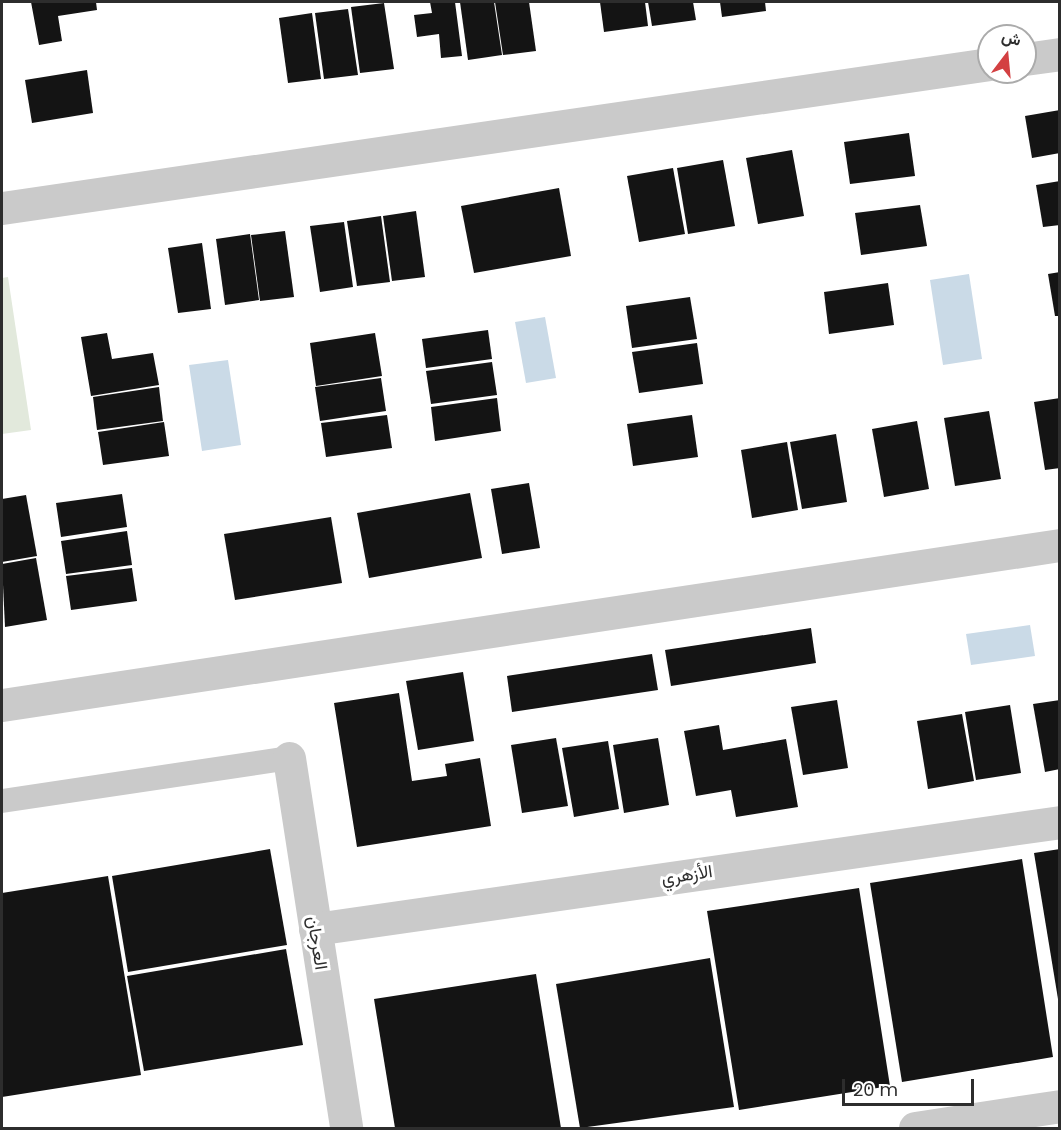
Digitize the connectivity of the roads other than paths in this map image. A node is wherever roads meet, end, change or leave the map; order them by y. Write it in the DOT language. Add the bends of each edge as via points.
graph roads {
  1 [pos="1059,54"];
  2 [pos="1037,57"];
  3 [pos="977,66"];
  4 [pos="2,208"];
  5 [pos="1059,545"];
  6 [pos="2,705"];
  7 [pos="289,758"];
  8 [pos="2,801"];
  9 [pos="1059,822"];
  10 [pos="315,929"];
  11 [pos="1059,1106"];
  12 [pos="346,1128"];
  13 [pos="915,1128"];
  1 -- 2 [label="street"];
  3 -- 4 [label="street"];
  5 -- 6 [label="street"];
  7 -- 8 [label="lane"];
  7 -- 10 [label="street, العرجان"];
  9 -- 10 [label="street, الأزهري"];
  10 -- 12 [label="street, العرجان"];
  11 -- 13 [label="street"];
}
